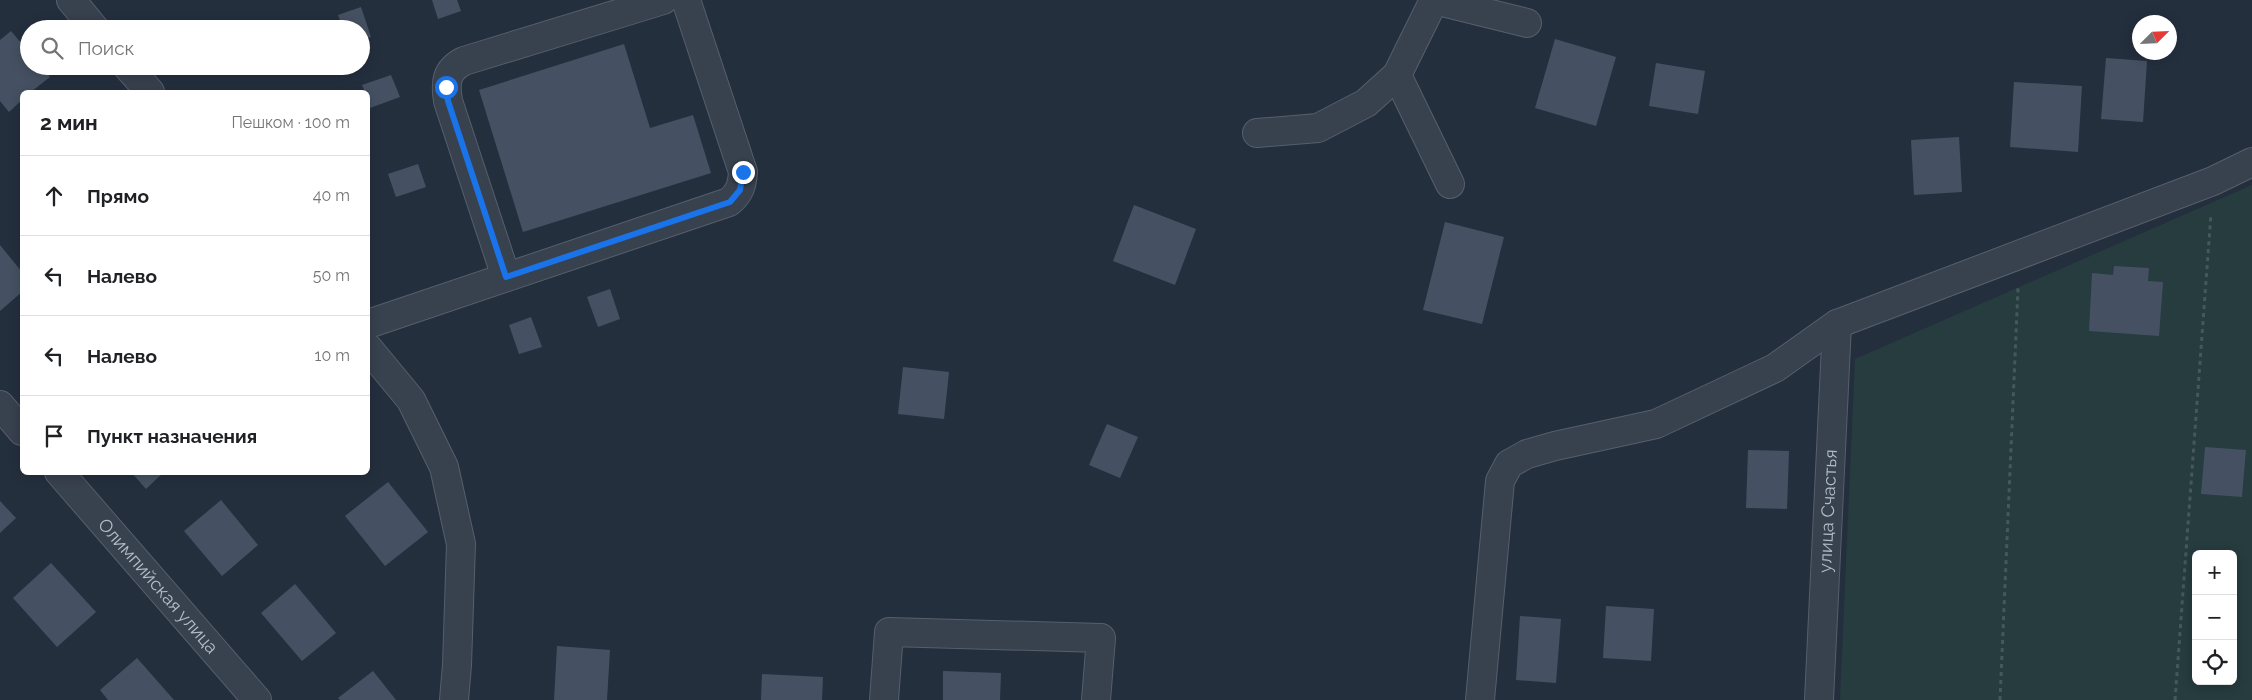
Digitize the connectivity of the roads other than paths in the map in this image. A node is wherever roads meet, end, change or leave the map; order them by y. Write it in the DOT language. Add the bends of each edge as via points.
graph roads {
  1 [pos="71,0"];
  2 [pos="663,0"];
  3 [pos="686,0"];
  4 [pos="1434,0"];
  5 [pos="88,20"];
  6 [pos="1527,22"];
  7 [pos="135,75"];
  8 [pos="1397,75"];
  9 [pos="148,90"];
  10 [pos="1257,133"];
  11 [pos="2252,162"];
  12 [pos="1450,184"];
  13 [pos="506,277"];
  14 [pos="370,323"];
  15 [pos="1837,324"];
  16 [pos="370,350"];
  17 [pos="0,405"];
  18 [pos="20,429"];
  19 [pos="62,475"];
  20 [pos="257,700"];
  21 [pos="454,700"];
  22 [pos="884,700"];
  23 [pos="1096,700"];
  24 [pos="1480,700"];
  25 [pos="1819,700"];
  1 -- 5 [label="street"];
  2 -- 13 [label="street" via="464,61 448,73 448,101"];
  3 -- 13 [label="street" via="743,172 740,190 730,202"];
  4 -- 6 [label="street"];
  4 -- 8 [label="street"];
  7 -- 9 [label="street"];
  8 -- 10 [label="street" via="1366,103 1318,128"];
  8 -- 12 [label="street"];
  11 -- 15 [label="street" via="2213,181"];
  13 -- 14 [label="street"];
  15 -- 24 [label="street" via="1775,368 1656,424 1555,446 1527,454 1509,464 1500,481"];
  15 -- 25 [label="street, улица Счастья"];
  16 -- 21 [label="street" via="411,400 444,466 461,544"];
  17 -- 18 [label="street"];
  19 -- 20 [label="street, Олимпийская улица"];
  22 -- 23 [label="street" via="889,632 1101,638"];
}
